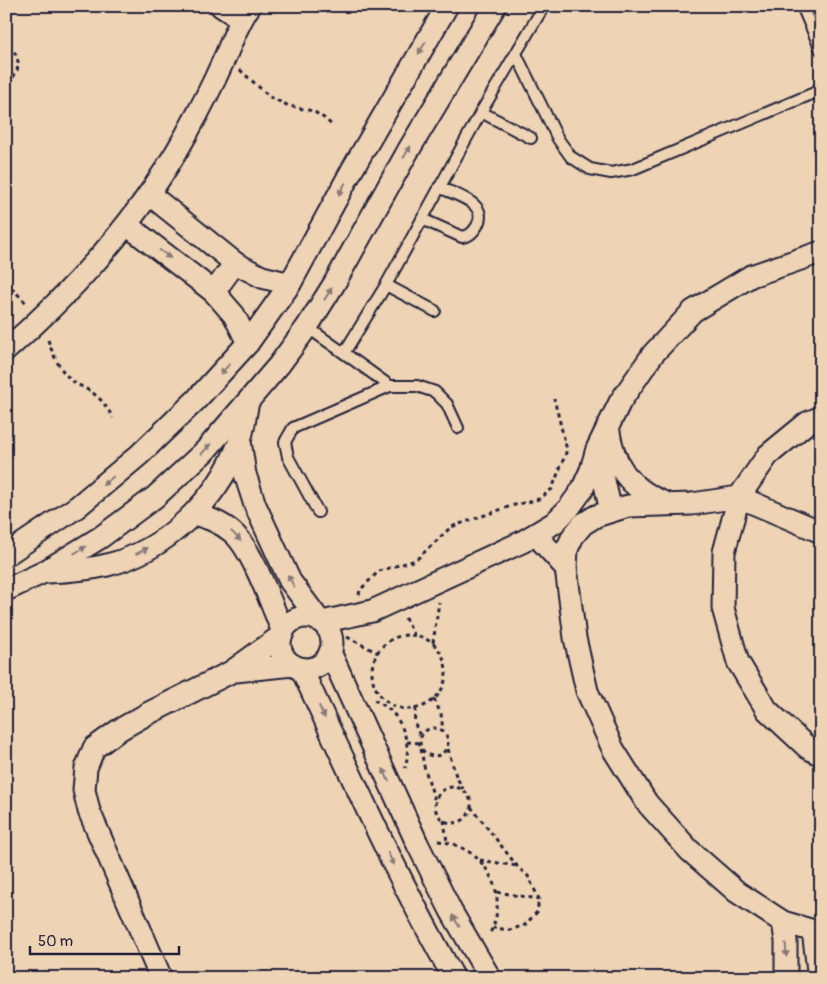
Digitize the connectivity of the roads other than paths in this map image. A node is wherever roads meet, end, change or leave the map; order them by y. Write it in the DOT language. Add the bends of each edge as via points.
graph roads {
  1 [pos="221,6"];
  2 [pos="447,6"];
  3 [pos="495,6"];
  4 [pos="544,6"];
  5 [pos="802,6"];
  6 [pos="245,13"];
  7 [pos="821,50"];
  8 [pos="516,54"];
  9 [pos="821,87"];
  10 [pos="481,112"];
  11 [pos="530,138"];
  12 [pos="439,187"];
  13 [pos="149,194"];
  14 [pos="422,218"];
  15 [pos="126,225"];
  16 [pos="821,252"];
  17 [pos="235,263"];
  18 [pos="290,284"];
  19 [pos="386,286"];
  20 [pos="214,292"];
  21 [pos="435,311"];
  22 [pos="307,327"];
  23 [pos="248,343"];
  24 [pos="6,350"];
  25 [pos="344,353"];
  26 [pos="390,386"];
  27 [pos="249,401"];
  28 [pos="821,417"];
  29 [pos="608,426"];
  30 [pos="458,428"];
  31 [pos="240,442"];
  32 [pos="597,449"];
  33 [pos="740,497"];
  34 [pos="670,504"];
  35 [pos="610,511"];
  36 [pos="318,512"];
  37 [pos="194,514"];
  38 [pos="821,532"];
  39 [pos="536,535"];
  40 [pos="6,555"];
  41 [pos="566,568"];
  42 [pos="44,572"];
  43 [pos="6,590"];
  44 [pos="364,613"];
  45 [pos="320,621"];
  46 [pos="282,633"];
  47 [pos="335,645"];
  48 [pos="297,666"];
  49 [pos="231,672"];
  50 [pos="821,755"];
  51 [pos="783,922"];
  52 [pos="817,932"];
  53 [pos="475,952"];
  54 [pos="161,978"];
  55 [pos="454,978"];
  56 [pos="468,978"];
  57 [pos="490,978"];
  58 [pos="786,978"];
  59 [pos="819,978"];
  1 -- 6 [label="street"];
  2 -- 18 [label="street, one-way"];
  22 -- 3 [label="street, one-way"];
  4 -- 8 [label="lane"];
  5 -- 7 [label="lane"];
  6 -- 13 [label="street" via="203,104"];
  8 -- 9 [label="lane" via="558,140 571,157 590,168 611,173 633,169 814,93"];
  8 -- 10 [label="lane"];
  10 -- 11 [label="lane"];
  10 -- 12 [label="lane"];
  12 -- 14 [label="lane"];
  12 -- 14 [label="lane" via="475,204 480,212 480,221 471,234 462,237"];
  13 -- 15 [label="street"];
  13 -- 17 [label="street"];
  14 -- 19 [label="lane"];
  15 -- 20 [label="street, one-way"];
  15 -- 24 [label="street" via="86,274"];
  16 -- 29 [label="street" via="751,276 693,311 653,354 620,402"];
  17 -- 18 [label="street" via="262,277"];
  17 -- 20 [label="street"];
  18 -- 23 [label="street"];
  19 -- 21 [label="lane"];
  19 -- 25 [label="lane"];
  20 -- 23 [label="street" via="234,315"];
  22 -- 25 [label="lane"];
  22 -- 27 [label="street"];
  23 -- 40 [label="street, one-way" via="139,455 77,507"];
  25 -- 26 [label="lane"];
  26 -- 30 [label="lane" via="417,386 435,392 447,404"];
  26 -- 36 [label="lane" via="293,428 285,442 288,457"];
  27 -- 31 [label="street"];
  42 -- 27 [label="street, one-way" via="101,537 155,497 204,451"];
  28 -- 33 [label="street" via="807,423 768,455"];
  29 -- 32 [label="street"];
  29 -- 34 [label="street" via="610,447 632,484 650,497"];
  31 -- 37 [label="street" via="228,468"];
  45 -- 31 [label="street, one-way" via="290,581 255,505 245,474"];
  32 -- 35 [label="street"];
  32 -- 39 [label="street" via="582,490 554,523"];
  33 -- 34 [label="street"];
  33 -- 38 [label="street"];
  33 -- 50 [label="street" via="724,552 724,608 738,662 767,710 808,748"];
  34 -- 35 [label="street" via="628,506"];
  35 -- 41 [label="street" via="583,524 573,536 567,549"];
  42 -- 37 [label="street, one-way" via="77,571 109,564 161,540"];
  37 -- 46 [label="street, one-way" via="215,520 233,532 247,549"];
  39 -- 41 [label="street"];
  39 -- 44 [label="street"];
  41 -- 51 [label="street" via="575,638 587,691 612,749 647,803 689,850 737,892"];
  42 -- 43 [label="street"];
  44 -- 45 [label="street"];
  44 -- 47 [label="street"];
  45 -- 46 [label="street" via="294,620"];
  45 -- 47 [label="street"];
  46 -- 48 [label="street" via="282,652"];
  46 -- 49 [label="street"];
  47 -- 48 [label="street" via="315,667"];
  53 -- 47 [label="street, one-way" via="417,843"];
  48 -- 49 [label="street"];
  48 -- 55 [label="street, one-way" via="424,926"];
  49 -- 54 [label="street" via="119,730 94,748 86,768 84,790 89,811"];
  51 -- 52 [label="street"];
  51 -- 58 [label="street, one-way"];
  52 -- 59 [label="street"];
  53 -- 56 [label="street"];
  53 -- 57 [label="street"];
}
